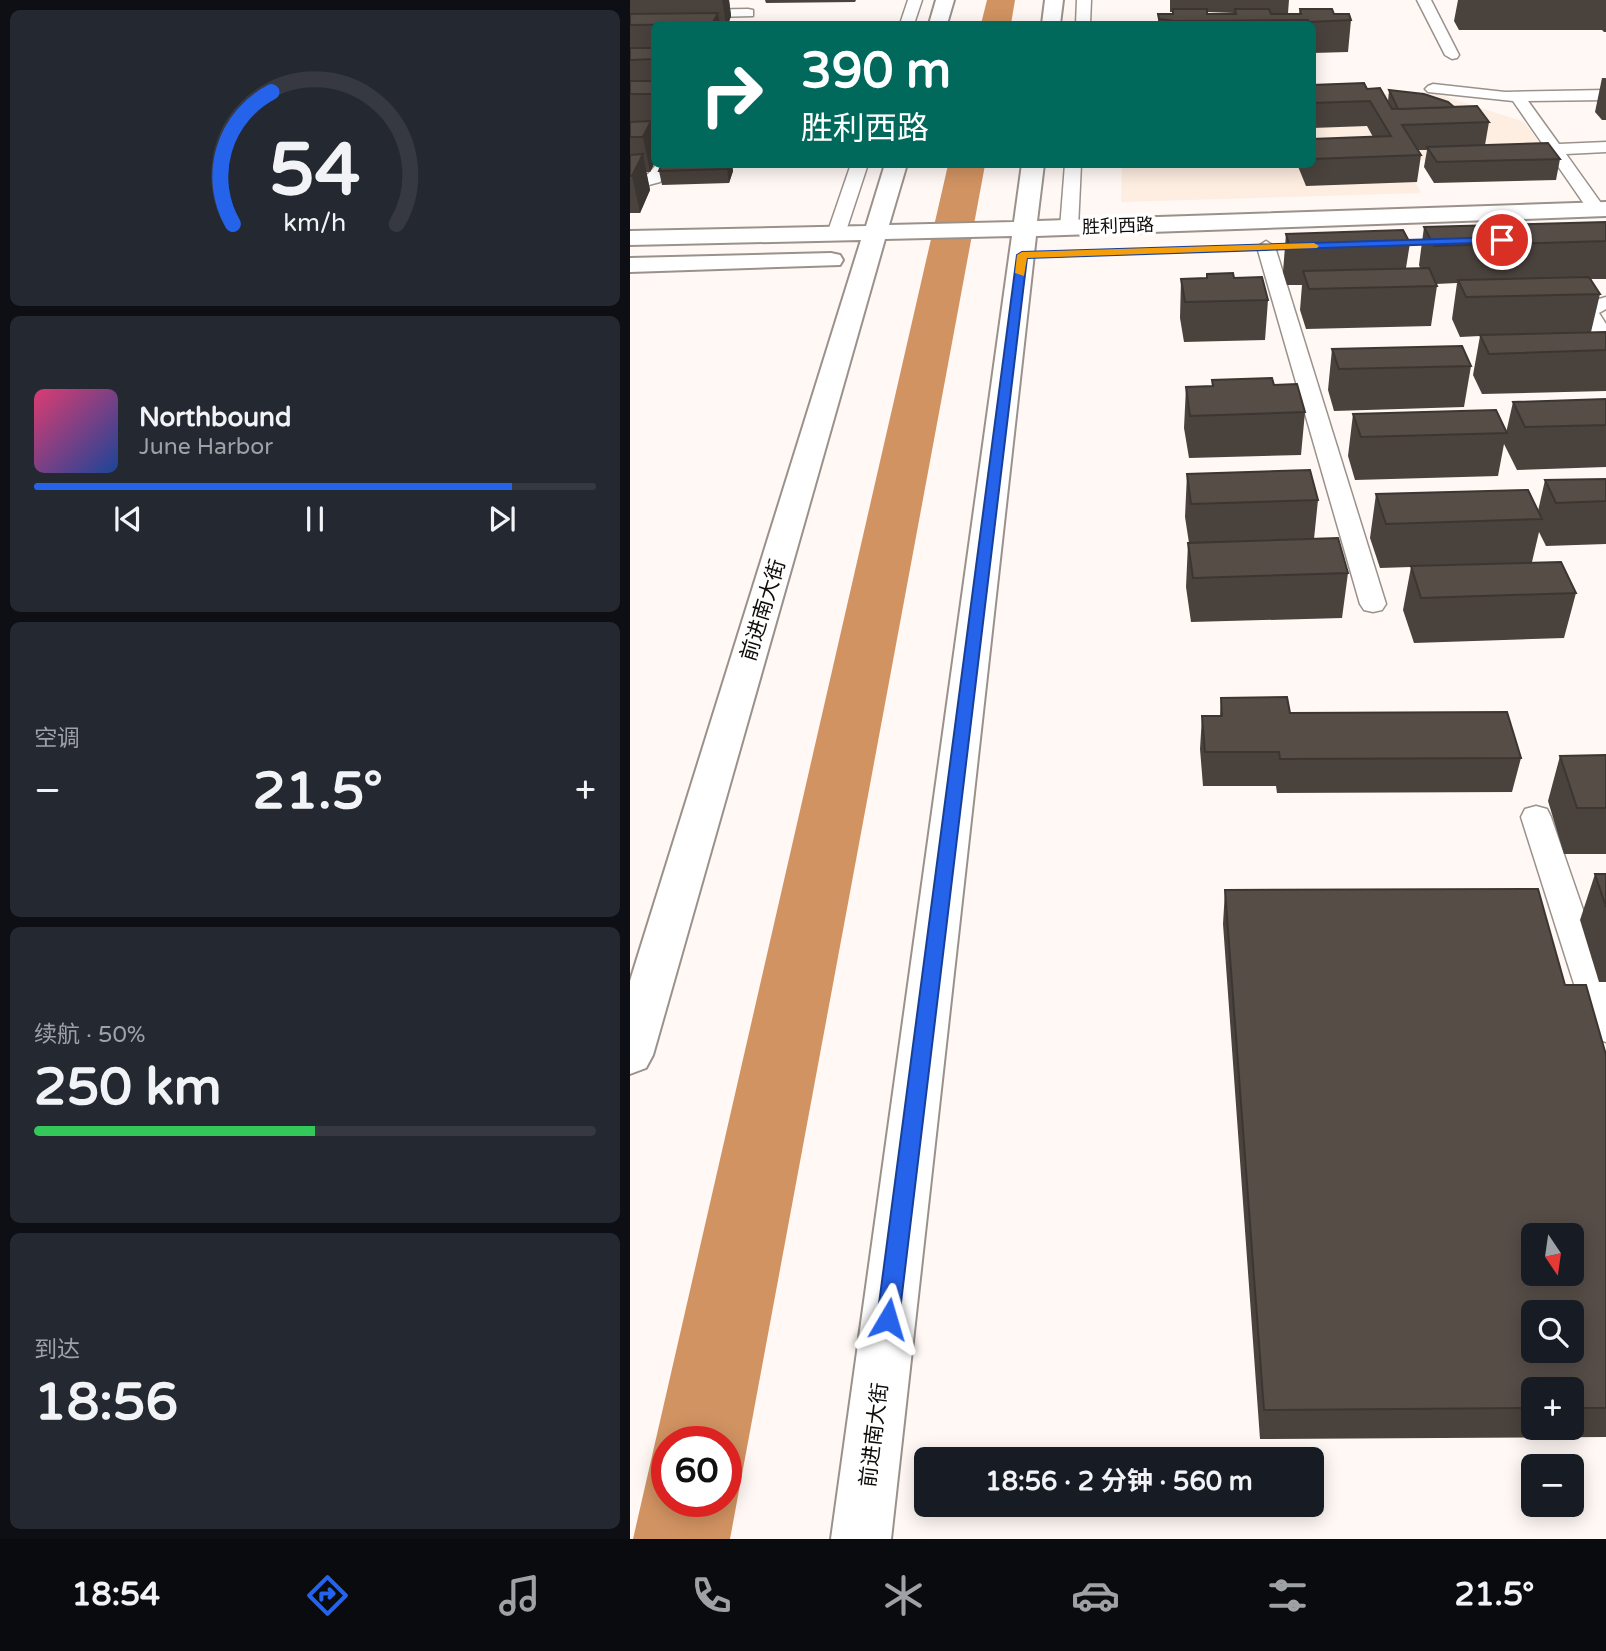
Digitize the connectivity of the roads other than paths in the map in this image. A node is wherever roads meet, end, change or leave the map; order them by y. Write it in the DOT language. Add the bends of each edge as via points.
graph roads {
  1 [pos="915,0"];
  2 [pos="945,0"];
  3 [pos="1054,0"];
  4 [pos="1084,0"];
  5 [pos="1424,0"];
  6 [pos="743,7"];
  7 [pos="630,15"];
  8 [pos="908,21"];
  9 [pos="939,21"];
  10 [pos="1051,21"];
  11 [pos="1083,21"];
  12 [pos="1452,55"];
  13 [pos="1433,89"];
  14 [pos="1606,95"];
  15 [pos="1518,97"];
  16 [pos="1606,147"];
  17 [pos="1554,149"];
  18 [pos="663,168"];
  19 [pos="859,168"];
  20 [pos="895,168"];
  21 [pos="1032,168"];
  22 [pos="1073,168"];
  23 [pos="630,185"];
  24 [pos="1602,209"];
  25 [pos="1069,228"];
  26 [pos="836,234"];
  27 [pos="630,238"];
  28 [pos="1016,245"];
  29 [pos="1293,246"];
  30 [pos="1266,247"];
  31 [pos="1240,248"];
  32 [pos="878,250"];
  33 [pos="630,265"];
  34 [pos="1606,285"];
  35 [pos="1606,297"];
  36 [pos="1606,303"];
  37 [pos="1606,340"];
  38 [pos="1373,604"];
  39 [pos="1536,817"];
  40 [pos="1606,1028"];
  41 [pos="630,1055"];
  42 [pos="861,1539"];
  1 -- 8 [label="street"];
  2 -- 9 [label="main road"];
  3 -- 10 [label="main road"];
  4 -- 11 [label="street"];
  5 -- 12 [label="street"];
  6 -- 7 [label="street"];
  13 -- 15 [label="street"];
  14 -- 15 [label="street"];
  15 -- 17 [label="street"];
  16 -- 17 [label="street"];
  17 -- 24 [label="street"];
  18 -- 23 [label="street" via="654,178"];
  19 -- 26 [label="street"];
  20 -- 32 [label="main road, 前进南大街"];
  21 -- 28 [label="main road, 前进南大街"];
  22 -- 25 [label="street"];
  24 -- 25 [label="main road, 胜利西路"];
  25 -- 28 [label="main road, 胜利西路"];
  26 -- 27 [label="main road, 胜利西路"];
  26 -- 32 [label="main road, 胜利西路"];
  28 -- 32 [label="main road, 胜利西路" via="919,232"];
  28 -- 42 [label="main road, 前进南大街"];
  29 -- 30 [label="main road"];
  30 -- 31 [label="main road"];
  30 -- 38 [label="street"];
  32 -- 33 [label="main road, 胜利西路"];
  32 -- 41 [label="main road, 前进南大街"];
  34 -- 35 [label="street" via="1598,285"];
  36 -- 37 [label="street" via="1588,313"];
  39 -- 40 [label="street"];
}
